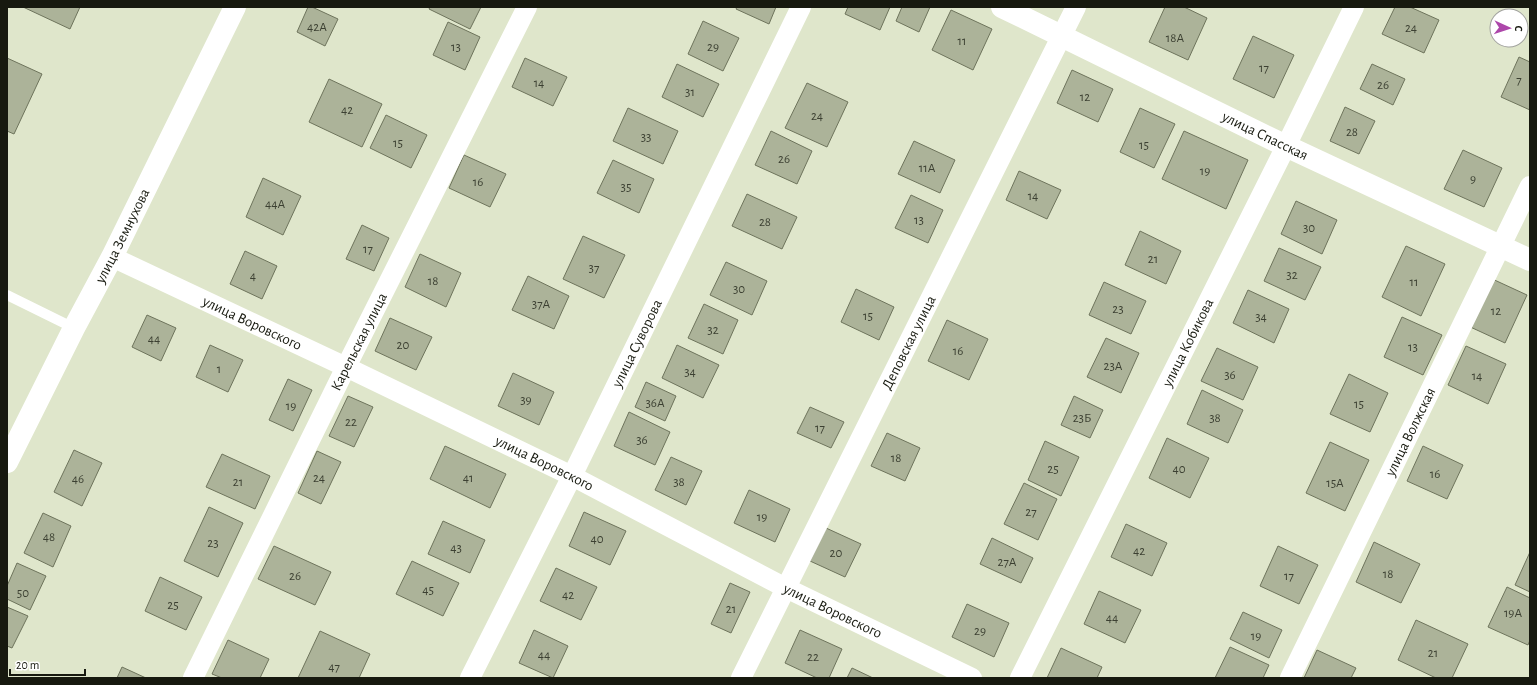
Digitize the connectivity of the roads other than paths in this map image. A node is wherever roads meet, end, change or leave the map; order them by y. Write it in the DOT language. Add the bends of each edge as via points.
graph roads {
  1 [pos="235,7"];
  2 [pos="527,7"];
  3 [pos="801,7"];
  4 [pos="1002,7"];
  5 [pos="1076,7"];
  6 [pos="1354,7"];
  7 [pos="1061,37"];
  8 [pos="1286,146"];
  9 [pos="1530,186"];
  10 [pos="1500,246"];
  11 [pos="112,257"];
  12 [pos="1530,260"];
  13 [pos="7,295"];
  14 [pos="74,328"];
  15 [pos="346,367"];
  16 [pos="7,462"];
  17 [pos="572,476"];
  18 [pos="786,588"];
  19 [pos="193,678"];
  20 [pos="470,678"];
  21 [pos="741,678"];
  22 [pos="972,678"];
  23 [pos="1020,678"];
  24 [pos="1290,678"];
  1 -- 11 [label="street, улица Земнухова"];
  2 -- 15 [label="street, Карельская улица"];
  3 -- 17 [label="street, улица Суворова"];
  4 -- 7 [label="street, улица Спасская"];
  5 -- 7 [label="street, Деповская улица"];
  6 -- 8 [label="street, улица Кобикова"];
  7 -- 8 [label="street, улица Спасская"];
  7 -- 18 [label="street, Деповская улица"];
  8 -- 10 [label="street, улица Спасская"];
  8 -- 23 [label="street, улица Кобикова"];
  9 -- 10 [label="street, улица Волжская"];
  10 -- 12 [label="street, улица Спасская"];
  10 -- 24 [label="street, улица Волжская"];
  11 -- 14 [label="street, улица Земнухова"];
  11 -- 15 [label="street, улица Воровского"];
  13 -- 14 [label="lane"];
  14 -- 16 [label="street, улица Земнухова"];
  15 -- 17 [label="street, улица Воровского"];
  15 -- 19 [label="street, Карельская улица"];
  17 -- 18 [label="street, улица Воровского"];
  17 -- 20 [label="street, улица Суворова"];
  18 -- 21 [label="street, Деповская улица"];
  18 -- 22 [label="street, улица Воровского"];
}
